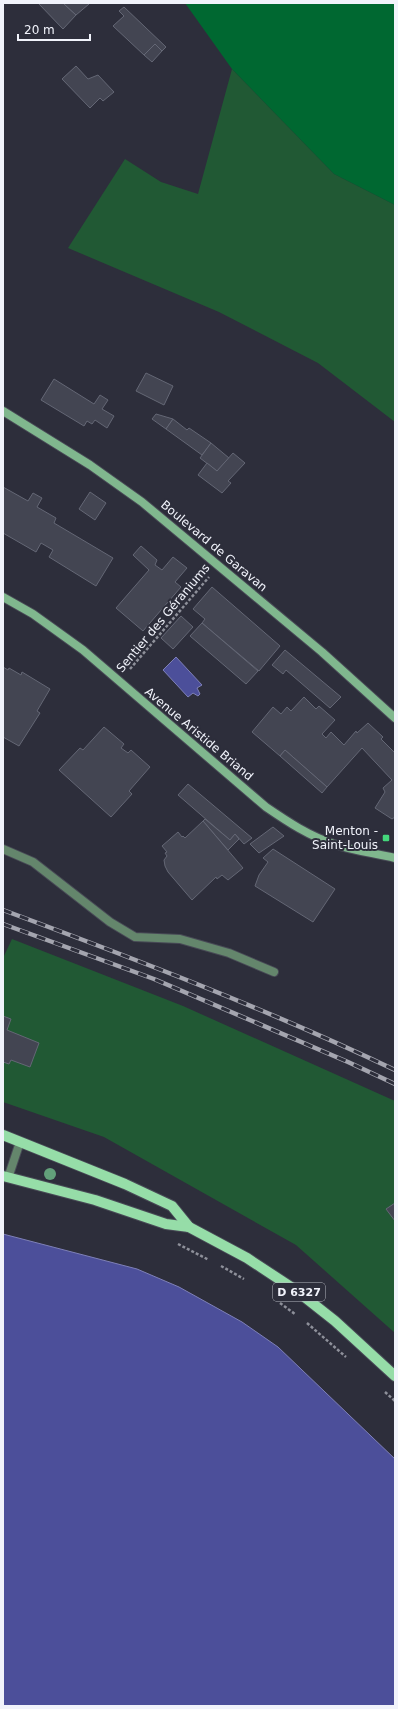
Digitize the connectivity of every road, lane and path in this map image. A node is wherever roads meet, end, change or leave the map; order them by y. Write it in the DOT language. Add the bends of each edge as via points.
graph roads {
  1 [pos="3,411"];
  2 [pos="219,565"];
  3 [pos="3,597"];
  4 [pos="120,682"];
  5 [pos="395,718"];
  6 [pos="3,849"];
  7 [pos="395,858"];
  8 [pos="274,972"];
  9 [pos="3,1135"];
  10 [pos="20,1142"];
  11 [pos="5,1177"];
  12 [pos="189,1227"];
  13 [pos="175,1243"];
  14 [pos="214,1262"];
  15 [pos="220,1266"];
  16 [pos="244,1279"];
  17 [pos="275,1299"];
  18 [pos="298,1316"];
  19 [pos="303,1320"];
  20 [pos="348,1359"];
  21 [pos="395,1376"];
  22 [pos="381,1388"];
  23 [pos="395,1401"];
  1 -- 2 [label="street, Boulevard de Garavan" via="116,483"];
  2 -- 4 [label="path, Sentier des Géraniums" via="139,656"];
  2 -- 5 [label="street, Boulevard de Garavan"];
  3 -- 4 [label="street, Avenue Aristide Briand" via="70,641"];
  4 -- 7 [label="street, Avenue Aristide Briand" via="266,807 291,824 335,845"];
  6 -- 8 [label="lane" via="33,862 110,922 135,937 180,939 229,953"];
  9 -- 10 [label="main road, D 6327"];
  10 -- 11 [label="lane"];
  10 -- 12 [label="main road, D 6327" via="125,1184 172,1206"];
  11 -- 12 [label="main road, D 6327" via="96,1200 166,1224"];
  12 -- 21 [label="main road, D 6327" via="247,1258 297,1291 335,1321"];
  13 -- 14 [label="path"];
  15 -- 16 [label="path"];
  17 -- 18 [label="path"];
  19 -- 20 [label="path"];
  22 -- 23 [label="path"];
}
